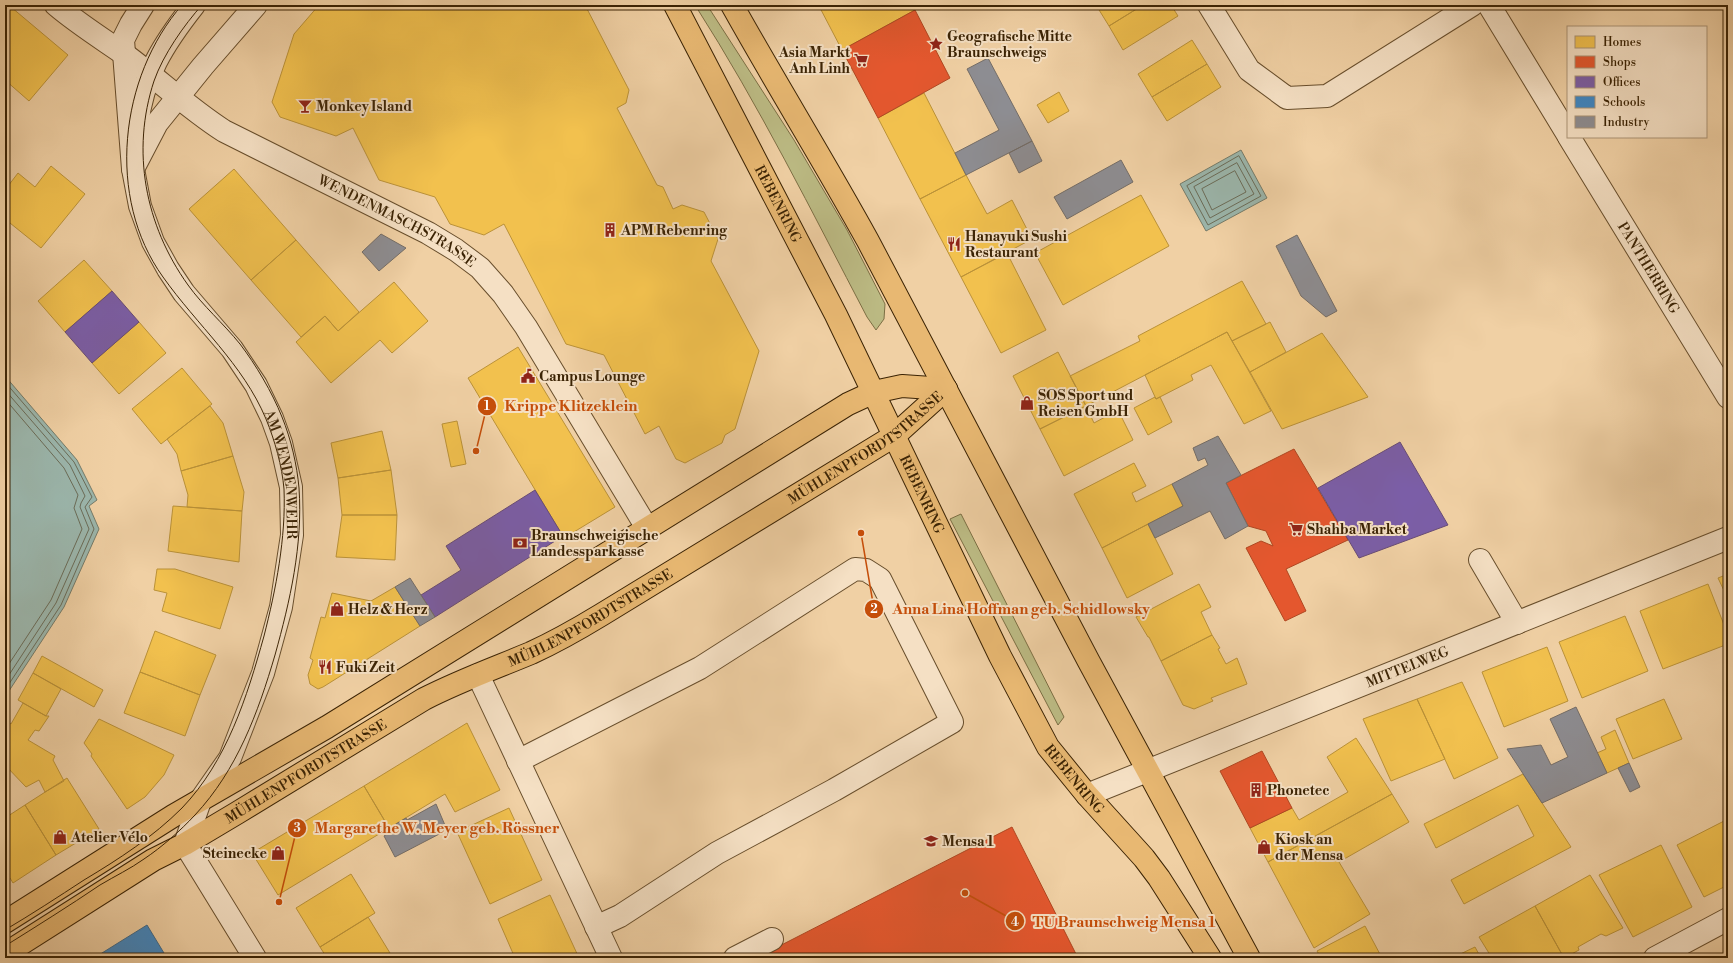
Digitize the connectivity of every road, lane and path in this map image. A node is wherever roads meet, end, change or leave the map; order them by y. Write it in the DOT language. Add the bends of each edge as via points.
graph roads {
  1 [pos="56,5"];
  2 [pos="143,5"];
  3 [pos="194,5"];
  4 [pos="256,5"];
  5 [pos="675,5"];
  6 [pos="732,5"];
  7 [pos="1209,5"];
  8 [pos="1472,5"];
  9 [pos="1489,5"];
  10 [pos="171,35"];
  11 [pos="124,54"];
  12 [pos="149,75"];
  13 [pos="178,98"];
  14 [pos="1567,133"];
  15 [pos="1570,138"];
  16 [pos="133,169"];
  17 [pos="946,389"];
  18 [pos="874,392"];
  19 [pos="1728,397"];
  20 [pos="894,436"];
  21 [pos="647,528"];
  22 [pos="1728,538"];
  23 [pos="1480,560"];
  24 [pos="1517,623"];
  25 [pos="478,675"];
  26 [pos="518,760"];
  27 [pos="1148,770"];
  28 [pos="1087,795"];
  29 [pos="200,801"];
  30 [pos="185,844"];
  31 [pos="1728,919"];
  32 [pos="5,922"];
  33 [pos="596,927"];
  34 [pos="772,939"];
  35 [pos="5,954"];
  36 [pos="255,958"];
  37 [pos="611,958"];
  38 [pos="736,958"];
  39 [pos="1210,958"];
  40 [pos="1250,958"];
  41 [pos="1655,958"];
  1 -- 11 [label="street, WENDENMASCHSTRASSE"];
  2 -- 11 [label="street, AM WENDENWEHR" via="123,40"];
  3 -- 10 [label="street"];
  4 -- 13 [label="street"];
  5 -- 18 [label="main road, REBENRING"];
  6 -- 17 [label="main road" via="835,181"];
  7 -- 8 [label="street" via="1249,70 1287,98 1327,96"];
  9 -- 14 [label="street, PANTHERRING"];
  10 -- 12 [label="street"];
  10 -- 13 [label="street" via="168,64 172,85"];
  11 -- 12 [label="street, WENDENMASCHSTRASSE"];
  11 -- 16 [label="street, AM WENDENWEHR"];
  12 -- 13 [label="street, WENDENMASCHSTRASSE"];
  12 -- 16 [label="street" via="138,114"];
  13 -- 16 [label="street" via="157,123"];
  13 -- 21 [label="street, WENDENMASCHSTRASSE" via="224,131 428,233 480,268 526,326"];
  15 -- 19 [label="street, PANTHERRING"];
  16 -- 29 [label="street, AM WENDENWEHR" via="140,206 153,242 184,293 232,349 256,385 283,447 291,487 292,535 281,607 263,673 230,758"];
  17 -- 18 [label="main road, MÜHLENPFORDTSTRASSE" via="902,386"];
  17 -- 20 [label="main road, MÜHLENPFORDTSTRASSE"];
  17 -- 27 [label="main road"];
  18 -- 20 [label="main road, REBENRING"];
  18 -- 21 [label="main road, MÜHLENPFORDTSTRASSE" via="848,404"];
  20 -- 25 [label="main road, MÜHLENPFORDTSTRASSE" via="583,626 539,649"];
  20 -- 28 [label="main road, REBENRING" via="1000,656 1048,747"];
  21 -- 29 [label="main road, MÜHLENPFORDTSTRASSE" via="326,727"];
  22 -- 24 [label="street, MITTELWEG"];
  23 -- 24 [label="street"];
  24 -- 27 [label="street, MITTELWEG"];
  25 -- 26 [label="street"];
  25 -- 30 [label="main road, MÜHLENPFORDTSTRASSE" via="424,699"];
  26 -- 33 [label="street"];
  26 -- 33 [label="street" via="700,668 855,569 866,570 880,579 952,722 717,853 620,916"];
  27 -- 28 [label="street, MITTELWEG"];
  27 -- 40 [label="main road"];
  28 -- 39 [label="main road, REBENRING" via="1152,868"];
  29 -- 30 [label="street, AM WENDENWEHR"];
  29 -- 32 [label="main road, MÜHLENPFORDTSTRASSE"];
  30 -- 35 [label="main road, MÜHLENPFORDTSTRASSE" via="152,860"];
  30 -- 36 [label="street"];
  31 -- 41 [label="street"];
  33 -- 37 [label="street"];
  34 -- 38 [label="street"];
}
